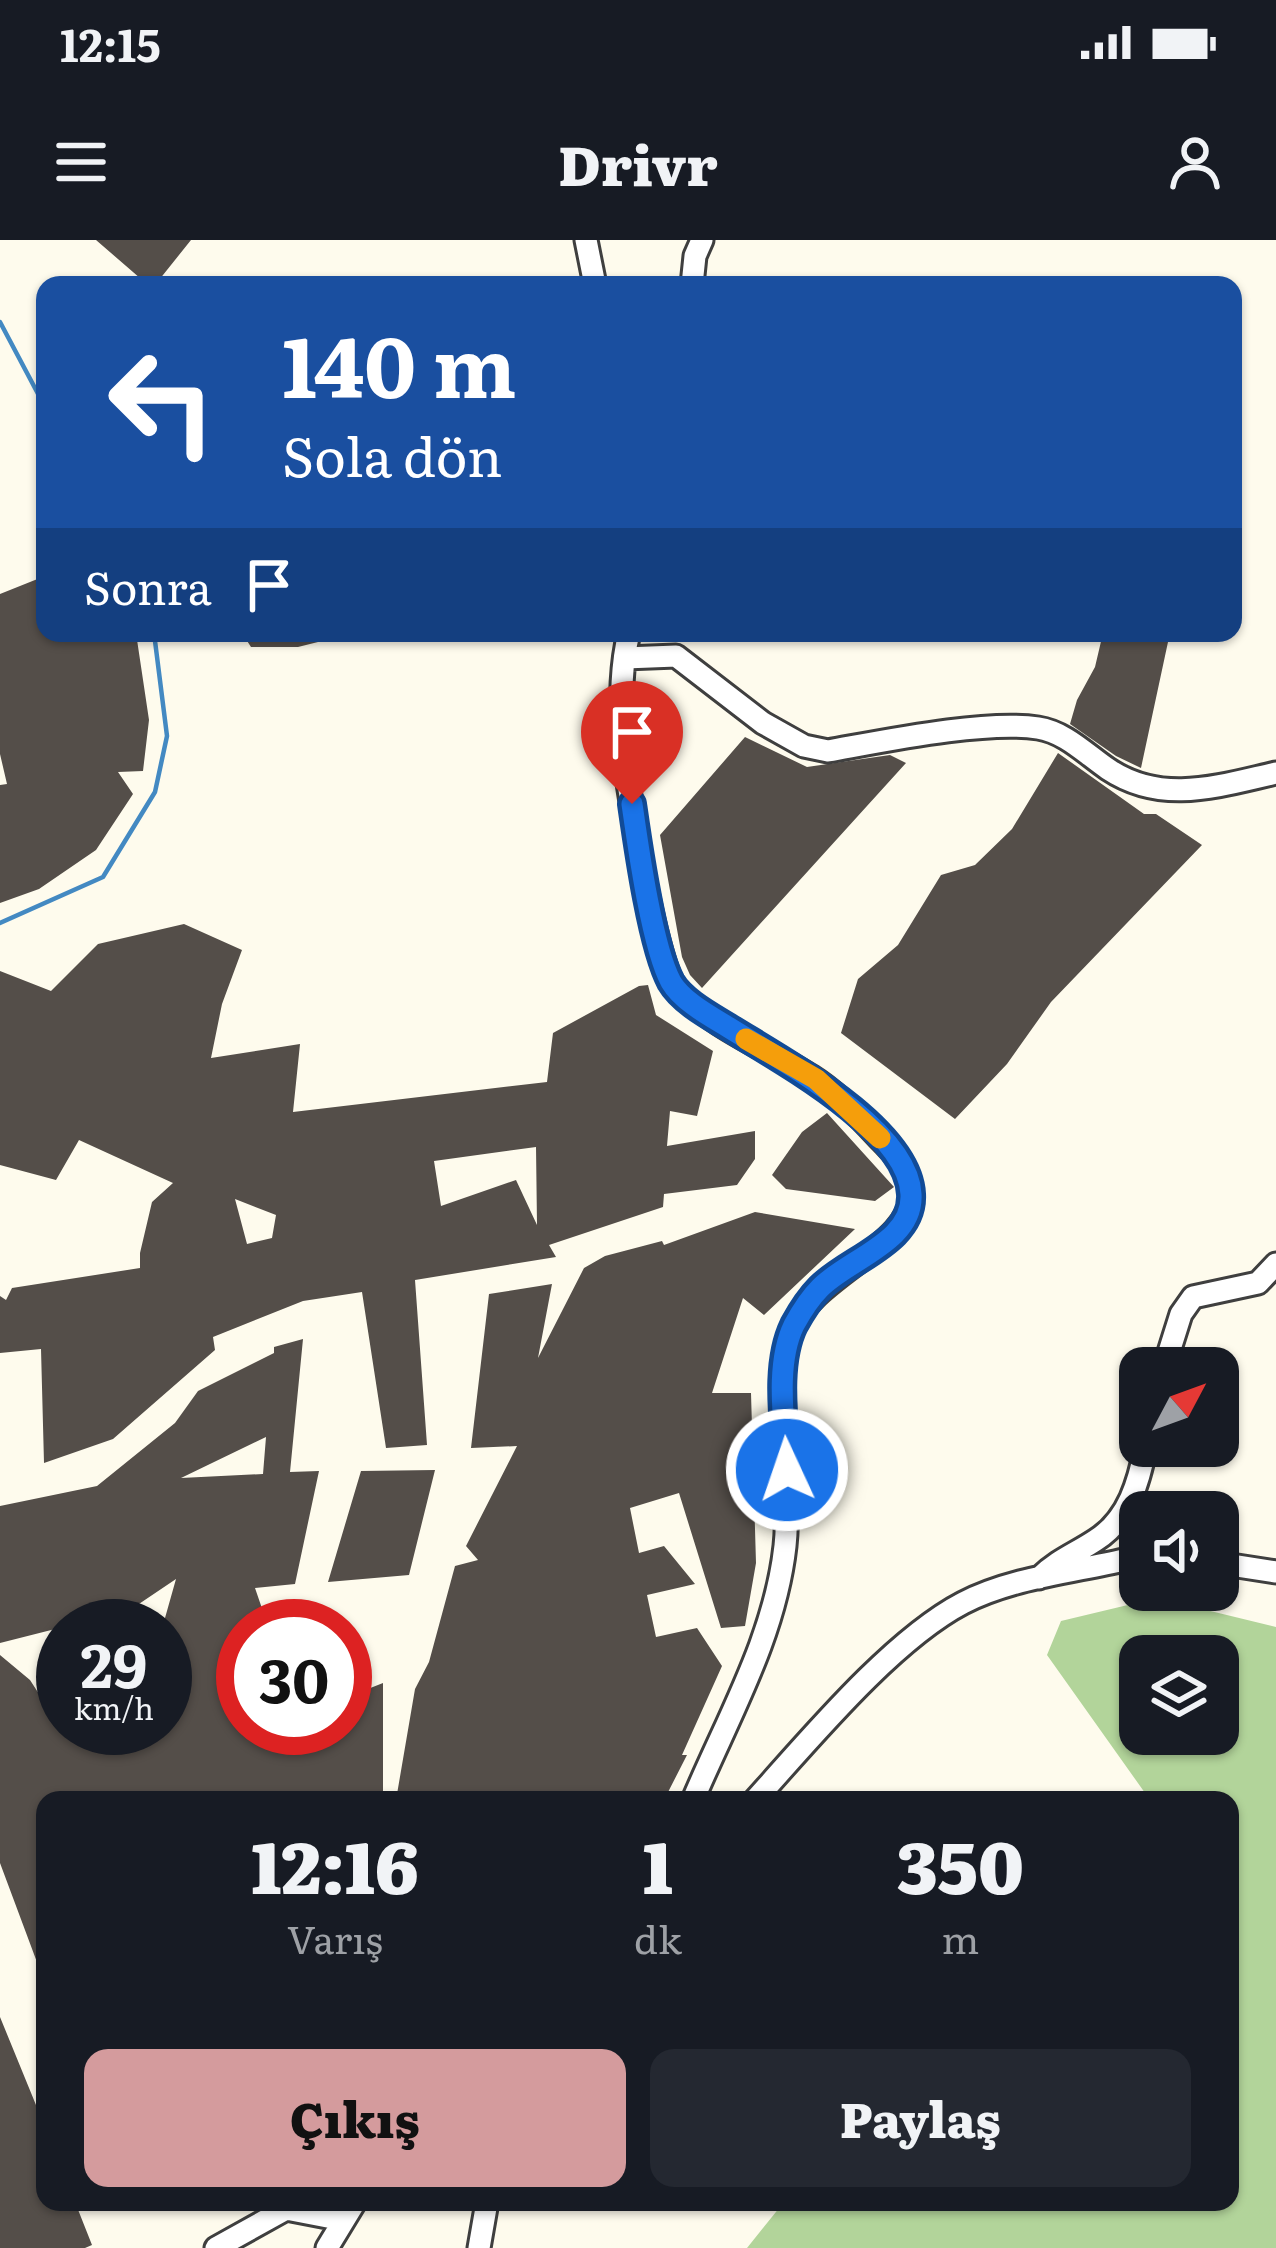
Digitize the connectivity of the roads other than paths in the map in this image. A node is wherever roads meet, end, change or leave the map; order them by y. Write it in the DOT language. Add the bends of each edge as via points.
graph roads {
  1 [pos="586,240"];
  2 [pos="702,240"];
  3 [pos="593,276"];
  4 [pos="694,276"];
  5 [pos="628,642"];
  6 [pos="625,658"];
  7 [pos="1276,773"];
  8 [pos="1276,1264"];
  9 [pos="1171,1347"];
  10 [pos="1142,1467"];
  11 [pos="1119,1561"];
  12 [pos="1239,1566"];
  13 [pos="1276,1572"];
  14 [pos="1038,1579"];
  15 [pos="697,1791"];
  16 [pos="764,1791"];
  17 [pos="282,2211"];
  18 [pos="349,2211"];
  19 [pos="486,2211"];
  20 [pos="216,2248"];
  21 [pos="327,2248"];
  22 [pos="479,2248"];
  1 -- 3 [label="street"];
  2 -- 4 [label="street"];
  5 -- 6 [label="street"];
  6 -- 7 [label="street" via="676,656 763,723 828,751 1036,727 1135,784 1179,793"];
  6 -- 15 [label="street" via="622,737 672,985 816,1079 904,1163 911,1192 909,1216 896,1233 820,1288 792,1328 779,1590"];
  8 -- 9 [label="street" via="1258,1283 1193,1298"];
  10 -- 14 [label="street" via="1118,1519"];
  11 -- 14 [label="street"];
  12 -- 13 [label="street"];
  14 -- 16 [label="street" via="964,1602 915,1635"];
  17 -- 20 [label="street"];
  18 -- 21 [label="street"];
  19 -- 22 [label="street"];
}
